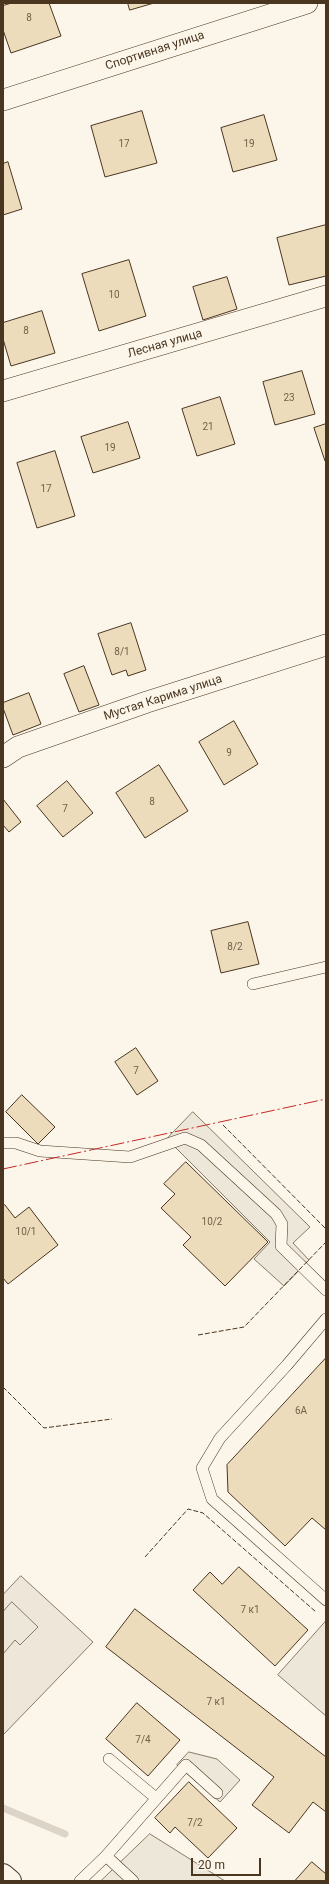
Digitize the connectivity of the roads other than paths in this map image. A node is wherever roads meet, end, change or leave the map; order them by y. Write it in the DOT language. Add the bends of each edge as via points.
graph roads {
  1 [pos="307,3"];
  2 [pos="3,100"];
  3 [pos="326,296"];
  4 [pos="3,391"];
  5 [pos="326,645"];
  6 [pos="3,756"];
  7 [pos="326,967"];
  8 [pos="253,984"];
  9 [pos="3,1143"];
  10 [pos="326,1290"];
  11 [pos="326,1319"];
  12 [pos="326,1600"];
  13 [pos="109,1759"];
  14 [pos="217,1793"];
  15 [pos="156,1798"];
  16 [pos="106,1856"];
  17 [pos="3,1875"];
  18 [pos="10,1881"];
  19 [pos="80,1881"];
  20 [pos="133,1881"];
  1 -- 2 [label="street, Спортивная улица"];
  3 -- 4 [label="street, Лесная улица"];
  5 -- 6 [label="street, Мустая Карима улица" via="147,702 18,747"];
  7 -- 8 [label="lane"];
  9 -- 10 [label="lane" via="16,1143 40,1151 130,1157 185,1138 201,1146 276,1214 282,1224 281,1246"];
  11 -- 12 [label="lane" via="220,1438 202,1468 212,1499"];
  13 -- 15 [label="lane"];
  14 -- 15 [label="lane" via="186,1765"];
  15 -- 16 [label="lane"];
  16 -- 19 [label="lane"];
  16 -- 20 [label="lane"];
  17 -- 18 [label="street"];
}
